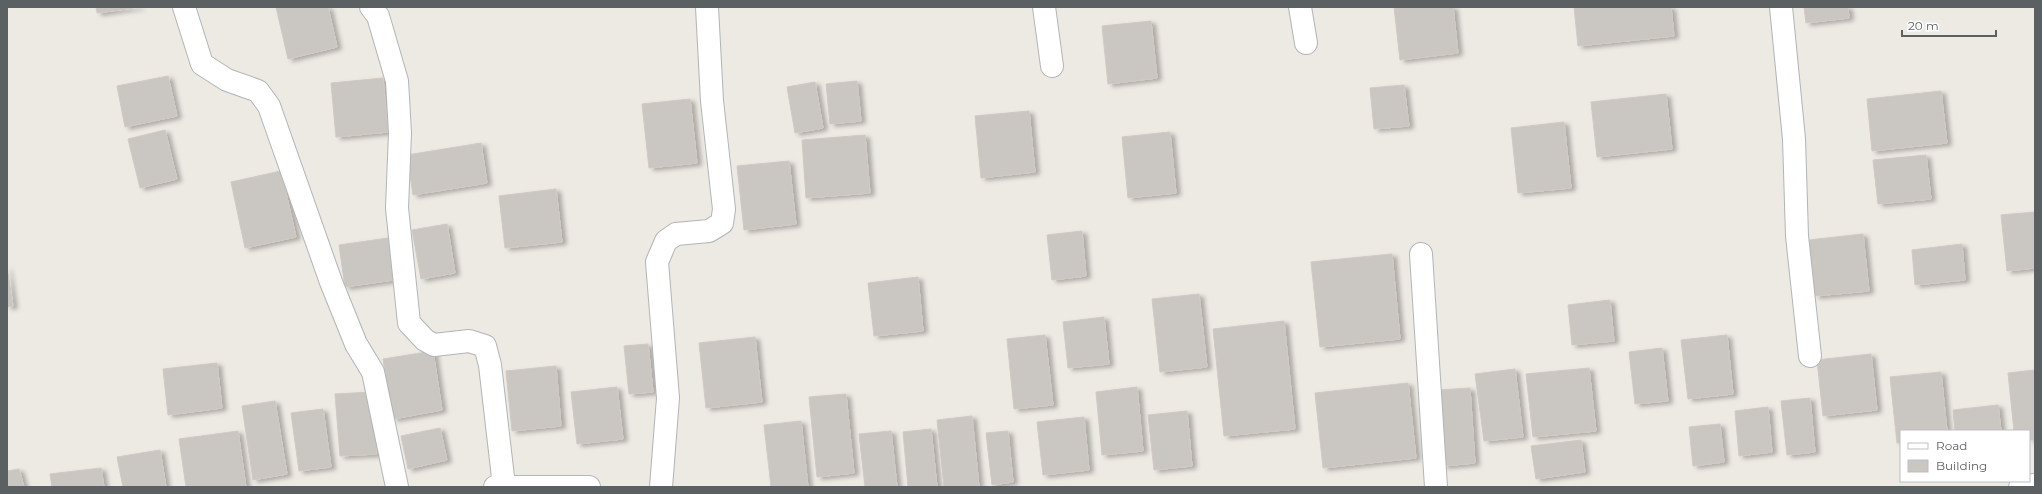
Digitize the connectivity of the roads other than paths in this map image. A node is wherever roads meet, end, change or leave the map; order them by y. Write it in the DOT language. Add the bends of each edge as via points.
graph roads {
  1 [pos="184,7"];
  2 [pos="371,7"];
  3 [pos="707,7"];
  4 [pos="1044,7"];
  5 [pos="1300,7"];
  6 [pos="1781,7"];
  7 [pos="1306,43"];
  8 [pos="1052,66"];
  9 [pos="1421,254"];
  10 [pos="1810,356"];
  11 [pos="2035,485"];
  12 [pos="500,486"];
  13 [pos="397,487"];
  14 [pos="589,487"];
  15 [pos="661,487"];
  16 [pos="1436,487"];
  17 [pos="2020,487"];
  1 -- 13 [label="street" via="202,64 227,80 258,90 269,106 331,282 356,344 373,372"];
  2 -- 12 [label="street" via="378,16 397,81 400,133 397,208 409,323 425,340 434,345 469,341 485,346 490,365"];
  3 -- 15 [label="street" via="712,101 724,209 722,223 709,231 676,234 666,241 657,262 668,398"];
  4 -- 8 [label="street"];
  5 -- 7 [label="street"];
  6 -- 10 [label="street" via="1794,139 1797,236"];
  9 -- 16 [label="street"];
  11 -- 17 [label="street"];
  12 -- 14 [label="street"];
}
